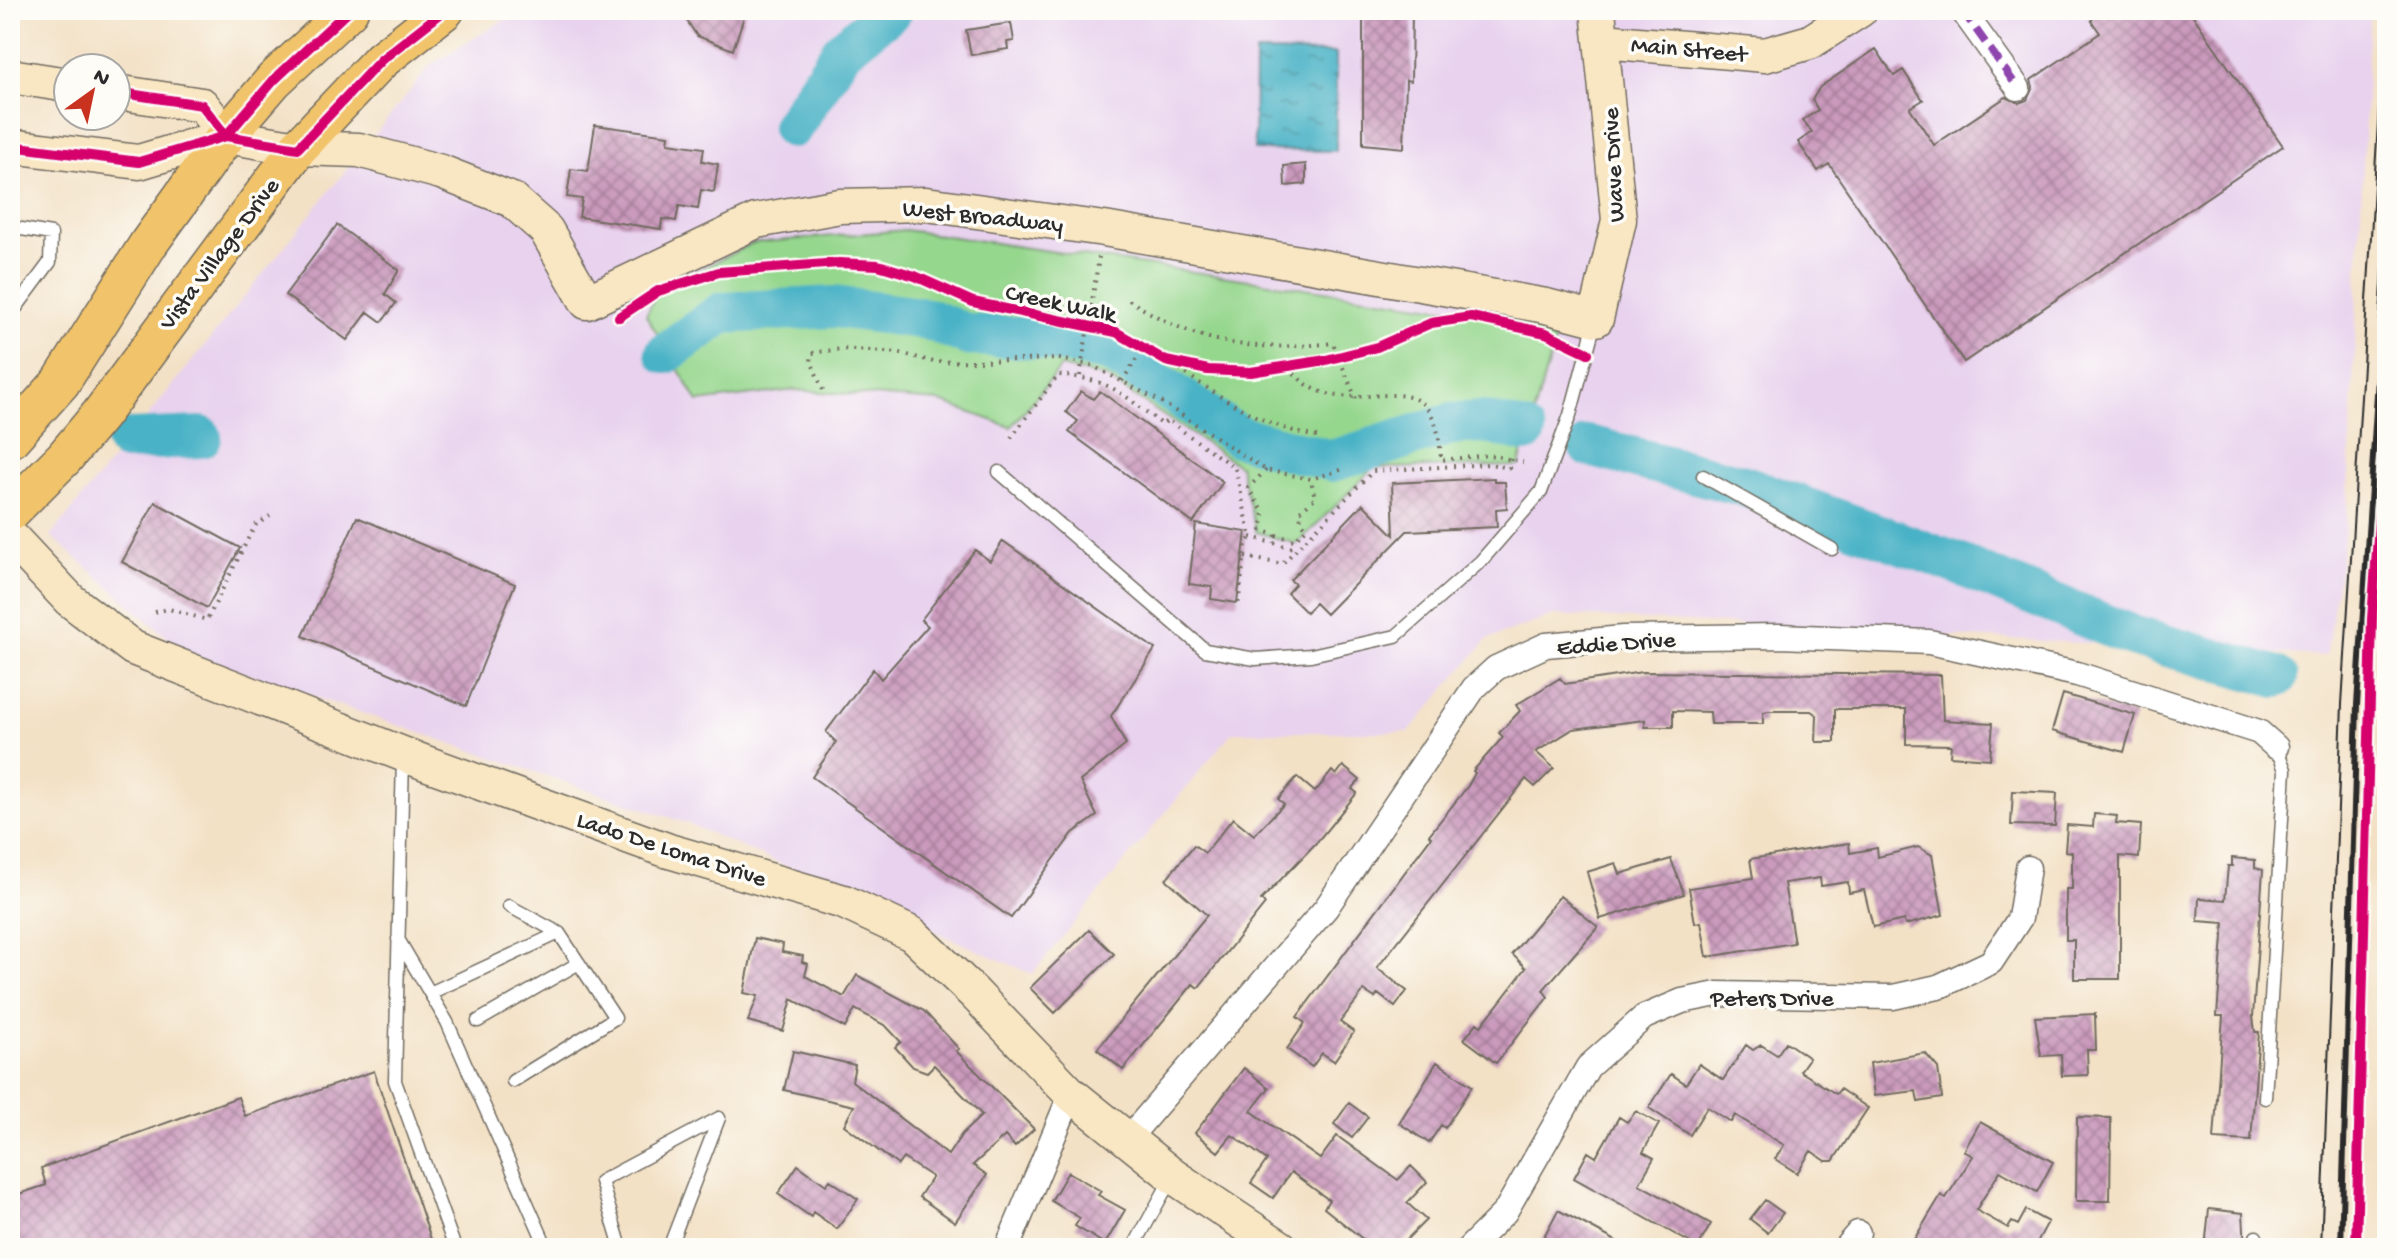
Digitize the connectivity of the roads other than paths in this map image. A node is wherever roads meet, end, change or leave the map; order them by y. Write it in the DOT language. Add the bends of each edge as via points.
graph roads {
  1 [pos="349,10"];
  2 [pos="445,10"];
  3 [pos="1860,10"];
  4 [pos="1962,10"];
  5 [pos="1601,26"];
  6 [pos="10,76"];
  7 [pos="52,83"];
  8 [pos="2018,88"];
  9 [pos="132,94"];
  10 [pos="226,136"];
  11 [pos="10,146"];
  12 [pos="298,148"];
  13 [pos="10,227"];
  14 [pos="10,316"];
  15 [pos="1596,319"];
  16 [pos="10,439"];
  17 [pos="999,472"];
  18 [pos="1703,476"];
  19 [pos="10,512"];
  20 [pos="10,536"];
  21 [pos="1832,549"];
  22 [pos="2276,747"];
  23 [pos="403,755"];
  24 [pos="2028,868"];
  25 [pos="509,906"];
  26 [pos="559,933"];
  27 [pos="398,939"];
  28 [pos="579,963"];
  29 [pos="430,993"];
  30 [pos="478,1021"];
  31 [pos="513,1081"];
  32 [pos="1071,1094"];
  33 [pos="2265,1098"];
  34 [pos="1126,1141"];
  35 [pos="1173,1176"];
  36 [pos="455,1248"];
  37 [pos="547,1248"];
  38 [pos="621,1248"];
  39 [pos="669,1248"];
  40 [pos="1007,1248"];
  41 [pos="1133,1248"];
  42 [pos="1281,1248"];
  43 [pos="1469,1248"];
  1 -- 10 [label="main road" via="274,80"];
  2 -- 12 [label="main road, Vista Village Drive" via="381,60"];
  3 -- 5 [label="street, Main Street" via="1810,42 1765,55"];
  4 -- 8 [label="street"];
  5 -- 15 [label="street, Wave Drive" via="1619,220"];
  6 -- 7 [label="street"];
  9 -- 10 [label="street" via="202,105"];
  10 -- 11 [label="street" via="139,162"];
  10 -- 12 [label="street"];
  10 -- 16 [label="main road" via="149,243 61,382"];
  12 -- 15 [label="street, West Broadway" via="359,150 441,172 512,200 546,230 587,302 756,221 840,206 926,204 1104,229"];
  12 -- 19 [label="main road, Vista Village Drive" via="100,415"];
  13 -- 14 [label="lane" via="51,234 50,262"];
  15 -- 17 [label="lane" via="1552,467 1530,509 1481,561 1396,636 1311,655 1255,659 1205,650"];
  18 -- 21 [label="lane"];
  20 -- 23 [label="street, Lado De Loma Drive" via="70,600 133,648"];
  22 -- 33 [label="lane" via="2285,770"];
  22 -- 34 [label="street, Eddie Drive" via="2259,732 2077,674 1929,642 1780,636 1623,638 1546,645 1496,668 1474,688 1326,908"];
  23 -- 27 [label="lane"];
  23 -- 32 [label="street, Lado De Loma Drive" via="669,851 844,902 912,934"];
  24 -- 43 [label="street, Peters Drive" via="2020,918 1991,962 1938,987 1893,997 1717,994 1644,1017 1588,1067 1505,1212"];
  25 -- 26 [label="lane"];
  26 -- 28 [label="lane"];
  26 -- 29 [label="lane"];
  27 -- 29 [label="lane"];
  27 -- 36 [label="lane" via="395,1081"];
  28 -- 30 [label="lane"];
  28 -- 31 [label="lane" via="615,1018"];
  29 -- 37 [label="lane"];
  32 -- 34 [label="street, Lado De Loma Drive"];
  32 -- 40 [label="street"];
  34 -- 35 [label="street, Lado De Loma Drive"];
  35 -- 41 [label="lane"];
  35 -- 42 [label="street, Lado De Loma Drive"];
  38 -- 39 [label="lane" via="601,1181 719,1118"];
}
